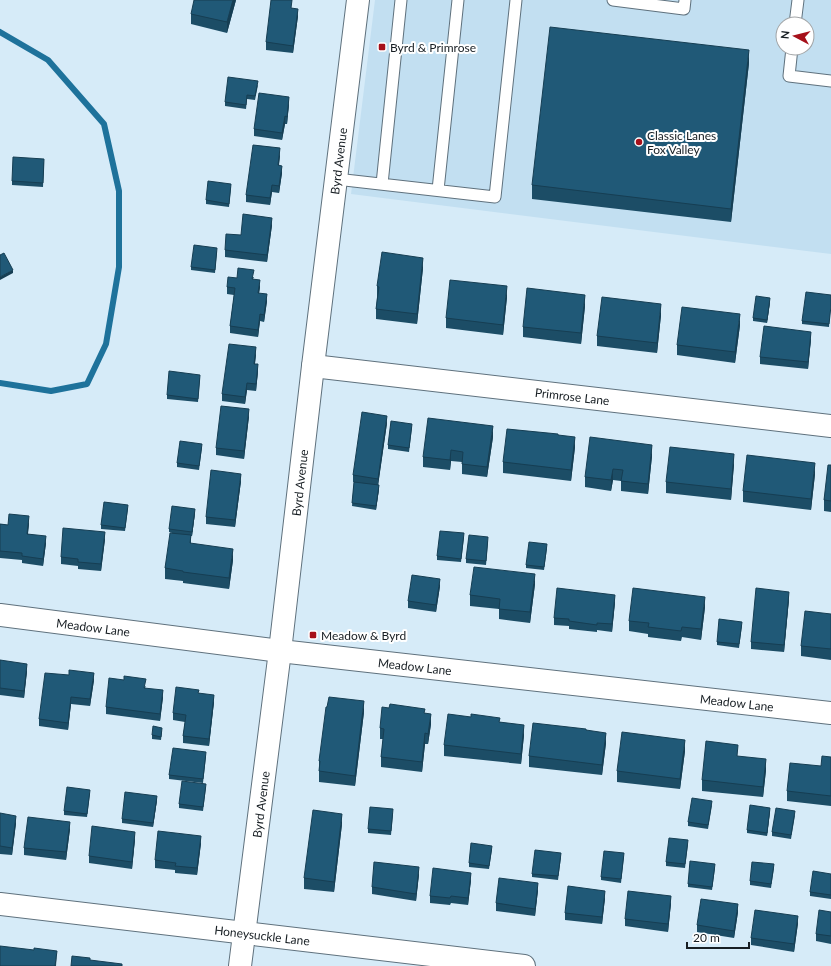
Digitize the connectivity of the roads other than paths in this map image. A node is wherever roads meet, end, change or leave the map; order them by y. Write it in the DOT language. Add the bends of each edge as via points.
graph roads {
  1 [pos="358,0"];
  2 [pos="401,0"];
  3 [pos="458,0"];
  4 [pos="516,0"];
  5 [pos="613,0"];
  6 [pos="685,0"];
  7 [pos="798,0"];
  8 [pos="796,16"];
  9 [pos="791,56"];
  10 [pos="831,81"];
  11 [pos="336,179"];
  12 [pos="382,184"];
  13 [pos="438,190"];
  14 [pos="313,366"];
  15 [pos="831,426"];
  16 [pos="0,615"];
  17 [pos="280,651"];
  18 [pos="831,713"];
  19 [pos="0,904"];
  20 [pos="244,934"];
  21 [pos="240,966"];
  22 [pos="524,966"];
  1 -- 11 [label="street, Byrd Avenue"];
  2 -- 12 [label="lane"];
  3 -- 13 [label="lane"];
  4 -- 13 [label="lane" via="495,197"];
  5 -- 6 [label="lane" via="684,9"];
  7 -- 8 [label="lane"];
  9 -- 10 [label="lane" via="789,76"];
  11 -- 12 [label="lane"];
  11 -- 14 [label="street, Byrd Avenue"];
  12 -- 13 [label="lane"];
  14 -- 15 [label="street, Primrose Lane"];
  14 -- 17 [label="street, Byrd Avenue"];
  16 -- 17 [label="street, Meadow Lane"];
  17 -- 18 [label="street, Meadow Lane"];
  17 -- 20 [label="street, Byrd Avenue"];
  19 -- 20 [label="street, Honeysuckle Lane"];
  20 -- 21 [label="street, Byrd Avenue"];
  20 -- 22 [label="street, Honeysuckle Lane"];
}
